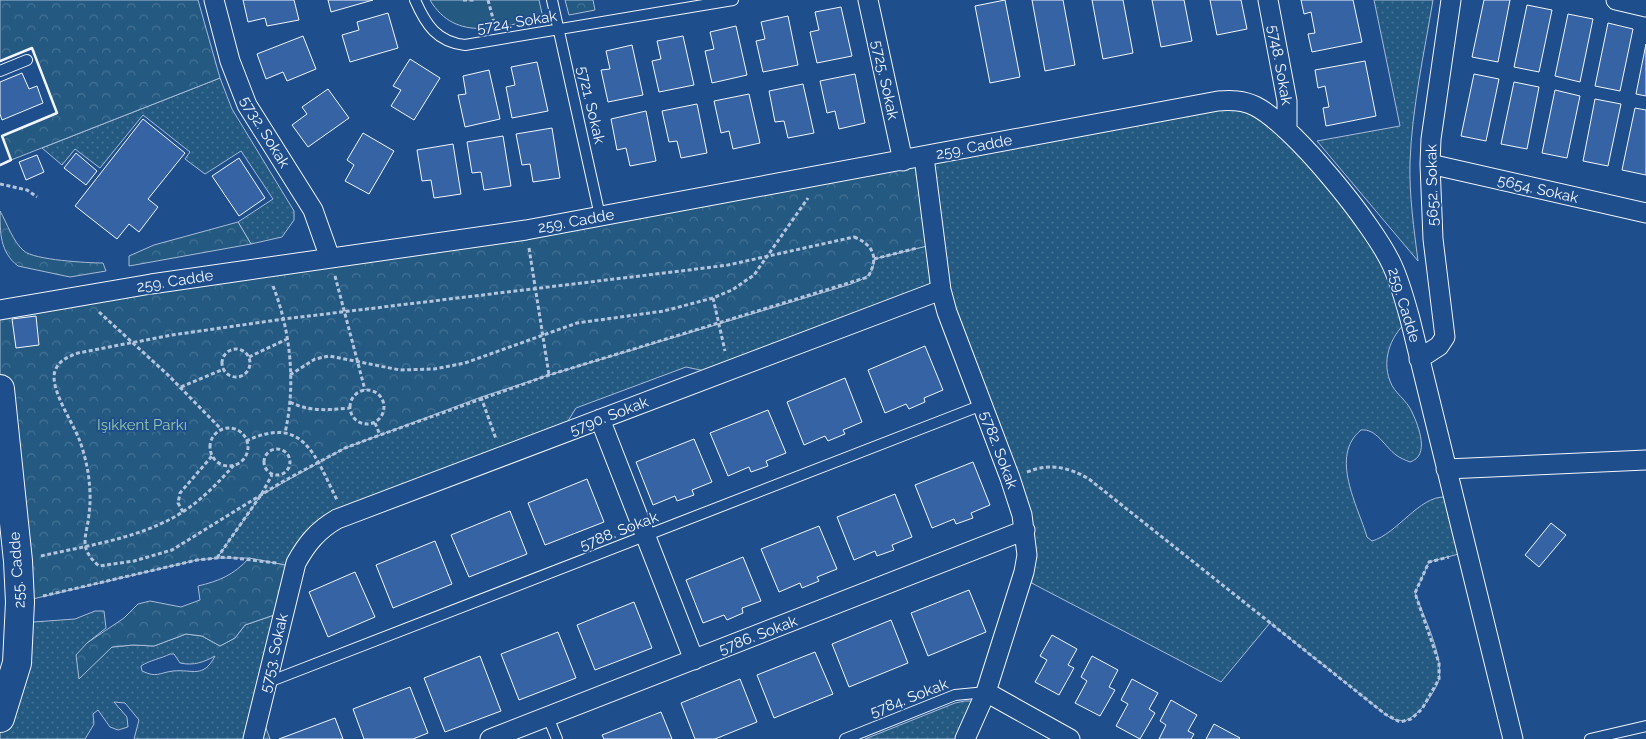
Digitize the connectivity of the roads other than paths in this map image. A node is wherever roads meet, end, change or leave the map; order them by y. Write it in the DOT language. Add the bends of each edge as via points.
graph roads {
  1 [pos="214,0"];
  2 [pos="415,0"];
  3 [pos="552,0"];
  4 [pos="733,0"];
  5 [pos="868,0"];
  6 [pos="1268,0"];
  7 [pos="1451,0"];
  8 [pos="1616,0"];
  9 [pos="1646,7"];
  10 [pos="559,30"];
  11 [pos="27,60"];
  12 [pos="0,71"];
  13 [pos="1288,130"];
  14 [pos="924,157"];
  15 [pos="903,161"];
  16 [pos="1430,164"];
  17 [pos="1646,213"];
  18 [pos="600,216"];
  19 [pos="330,258"];
  20 [pos="942,290"];
  21 [pos="0,310"];
  22 [pos="1419,359"];
  23 [pos="0,389"];
  24 [pos="982,405"];
  25 [pos="600,419"];
  26 [pos="1646,460"];
  27 [pos="1446,468"];
  28 [pos="1025,530"];
  29 [pos="645,537"];
  30 [pos="9,565"];
  31 [pos="295,567"];
  32 [pos="694,660"];
  33 [pos="266,684"];
  34 [pos="986,692"];
  35 [pos="548,716"];
  36 [pos="0,718"];
  37 [pos="1645,729"];
  38 [pos="253,739"];
  39 [pos="490,739"];
  40 [pos="557,739"];
  41 [pos="844,739"];
  42 [pos="965,739"];
  43 [pos="1070,739"];
  44 [pos="1513,739"];
  45 [pos="1590,739"];
  1 -- 19 [label="street, 5732. Sokak" via="230,61 247,105 313,210"];
  2 -- 10 [label="lane, 5724. Sokak" via="430,29 454,44 478,44"];
  3 -- 10 [label="lane, 5721. Sokak"];
  4 -- 10 [label="lane, 5724. Sokak"];
  5 -- 15 [label="street, 5725. Sokak"];
  6 -- 13 [label="street, 5748. Sokak" via="1287,100"];
  7 -- 16 [label="street, 5652. Sokak"];
  8 -- 9 [label="street"];
  10 -- 18 [label="lane, 5721. Sokak"];
  11 -- 12 [label="lane"];
  13 -- 14 [label="street, 259. Cadde" via="1254,106 1230,100"];
  13 -- 22 [label="street, 259. Cadde" via="1347,199 1392,264 1402,290"];
  14 -- 15 [label="street, 259. Cadde"];
  14 -- 20 [label="street, 5782. Sokak"];
  15 -- 18 [label="street, 259. Cadde"];
  16 -- 17 [label="street, 5654. Sokak"];
  16 -- 22 [label="street, 5652. Sokak" via="1434,248 1445,337 1439,346"];
  18 -- 19 [label="street, 259. Cadde"];
  19 -- 21 [label="street, 259. Cadde"];
  20 -- 24 [label="street, 5782. Sokak" via="954,334"];
  20 -- 25 [label="street, 5790. Sokak"];
  22 -- 27 [label="street, 259. Cadde"];
  23 -- 30 [label="street, 255. Cadde"];
  24 -- 28 [label="street, 5782. Sokak" via="1010,478"];
  24 -- 29 [label="lane, 5788. Sokak"];
  25 -- 29 [label="street"];
  25 -- 31 [label="street, 5790. Sokak" via="345,516 324,527 312,539"];
  26 -- 27 [label="street"];
  27 -- 44 [label="street, 259. Cadde"];
  28 -- 32 [label="street, 5786. Sokak"];
  28 -- 34 [label="street, 5782. Sokak" via="1024,572"];
  29 -- 32 [label="street"];
  29 -- 33 [label="lane, 5788. Sokak"];
  30 -- 36 [label="street, 255. Cadde" via="20,602 17,663"];
  31 -- 33 [label="street, 5753. Sokak"];
  32 -- 35 [label="street, 5786. Sokak"];
  33 -- 38 [label="street, 5753. Sokak"];
  34 -- 41 [label="lane, 5784. Sokak" via="955,695"];
  34 -- 42 [label="street, 5782. Sokak"];
  34 -- 43 [label="street"];
  35 -- 39 [label="street, 5786. Sokak"];
  35 -- 40 [label="lane"];
  37 -- 45 [label="lane"];
}
